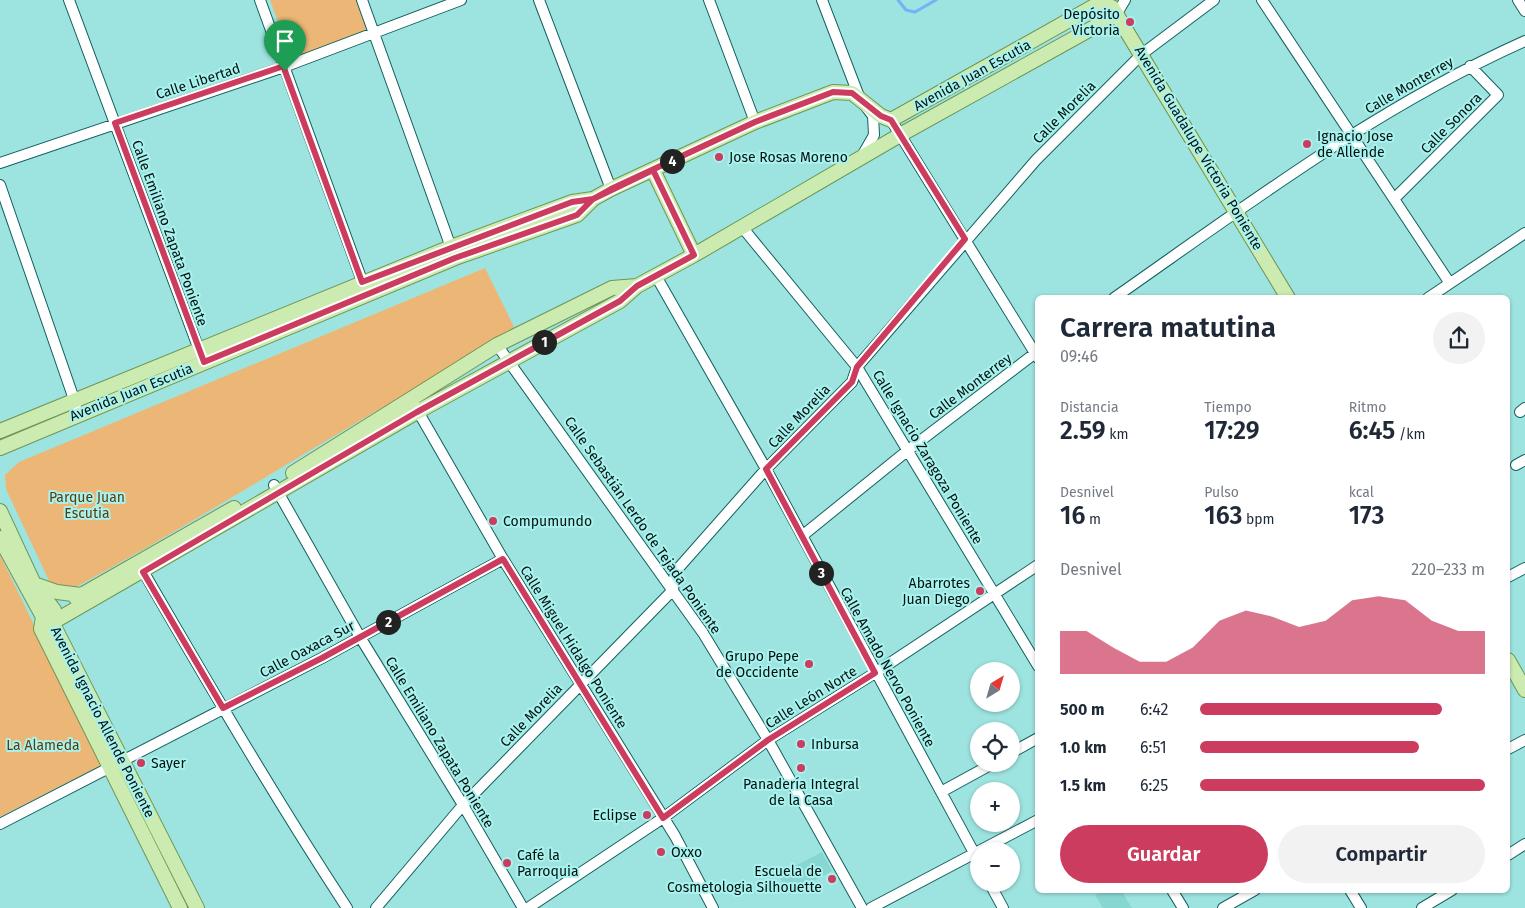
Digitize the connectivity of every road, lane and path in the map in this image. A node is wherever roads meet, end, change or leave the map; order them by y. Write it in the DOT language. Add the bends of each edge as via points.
graph roads {
  1 [pos="69,0"];
  2 [pos="260,0"];
  3 [pos="362,0"];
  4 [pos="461,0"];
  5 [pos="539,0"];
  6 [pos="709,0"];
  7 [pos="822,0"];
  8 [pos="1106,0"];
  9 [pos="1126,0"];
  10 [pos="1214,0"];
  11 [pos="1262,0"];
  12 [pos="1518,0"];
  13 [pos="1525,11"];
  14 [pos="1116,15"];
  15 [pos="372,32"];
  16 [pos="1525,41"];
  17 [pos="1142,54"];
  18 [pos="284,66"];
  19 [pos="1470,66"];
  20 [pos="860,99"];
  21 [pos="891,120"];
  22 [pos="755,122"];
  23 [pos="115,123"];
  24 [pos="1353,134"];
  25 [pos="900,135"];
  26 [pos="862,157"];
  27 [pos="0,163"];
  28 [pos="653,170"];
  29 [pos="0,185"];
  30 [pos="611,189"];
  31 [pos="1394,199"];
  32 [pos="1237,211"];
  33 [pos="742,226"];
  34 [pos="1525,233"];
  35 [pos="965,239"];
  36 [pos="453,252"];
  37 [pos="694,255"];
  38 [pos="656,276"];
  39 [pos="1449,282"];
  40 [pos="637,286"];
  41 [pos="364,288"];
  42 [pos="1118,295"];
  43 [pos="1286,295"];
  44 [pos="1432,295"];
  45 [pos="497,345"];
  46 [pos="1035,351"];
  47 [pos="202,356"];
  48 [pos="1035,356"];
  49 [pos="510,361"];
  50 [pos="857,367"];
  51 [pos="414,406"];
  52 [pos="77,407"];
  53 [pos="0,431"];
  54 [pos="0,448"];
  55 [pos="908,451"];
  56 [pos="766,469"];
  57 [pos="276,489"];
  58 [pos="0,511"];
  59 [pos="802,536"];
  60 [pos="0,538"];
  61 [pos="503,559"];
  62 [pos="143,565"];
  63 [pos="1035,567"];
  64 [pos="1525,568"];
  65 [pos="1510,576"];
  66 [pos="34,584"];
  67 [pos="674,590"];
  68 [pos="996,594"];
  69 [pos="81,595"];
  70 [pos="47,619"];
  71 [pos="360,637"];
  72 [pos="1035,661"];
  73 [pos="1510,664"];
  74 [pos="875,673"];
  75 [pos="580,685"];
  76 [pos="1525,690"];
  77 [pos="223,708"];
  78 [pos="768,740"];
  79 [pos="1035,740"];
  80 [pos="1525,740"];
  81 [pos="1020,748"];
  82 [pos="1510,748"];
  83 [pos="115,764"];
  84 [pos="977,772"];
  85 [pos="941,792"];
  86 [pos="463,805"];
  87 [pos="663,818"];
  88 [pos="1035,822"];
  89 [pos="0,824"];
  90 [pos="970,842"];
  91 [pos="1000,842"];
  92 [pos="1525,844"];
  93 [pos="1510,854"];
  94 [pos="970,859"];
  95 [pos="994,892"];
  96 [pos="1174,893"];
  97 [pos="1250,893"];
  98 [pos="1352,893"];
  99 [pos="1447,893"];
  100 [pos="180,908"];
  101 [pos="197,908"];
  102 [pos="347,908"];
  103 [pos="376,908"];
  104 [pos="523,908"];
  105 [pos="528,908"];
  106 [pos="713,908"];
  107 [pos="862,908"];
  108 [pos="871,908"];
  109 [pos="1003,908"];
  110 [pos="1183,908"];
  111 [pos="1223,908"];
  112 [pos="1361,908"];
  113 [pos="1422,908"];
  1 -- 23 [label="street, Calle Emiliano Zapata Poniente"];
  2 -- 18 [label="street"];
  3 -- 15 [label="street"];
  4 -- 15 [label="street, Calle Libertad"];
  5 -- 30 [label="street"];
  6 -- 22 [label="street"];
  7 -- 20 [label="street"];
  8 -- 14 [label="main road, Avenida Guadalupe Victoria Poniente"];
  8 -- 21 [label="main road, Avenida Juan Escutia"];
  9 -- 14 [label="street, Avenida Juan Escutia"];
  10 -- 17 [label="street, Calle Morelia"];
  11 -- 24 [label="street"];
  12 -- 13 [label="street"];
  14 -- 17 [label="main road, Avenida Guadalupe Victoria Poniente"];
  14 -- 25 [label="main road, Avenida Juan Escutia"];
  15 -- 18 [label="street, Calle Libertad"];
  15 -- 36 [label="street"];
  16 -- 19 [label="street, Calle Monterrey"];
  17 -- 32 [label="main road, Avenida Guadalupe Victoria Poniente"];
  17 -- 35 [label="street, Calle Morelia" via="1036,160"];
  18 -- 23 [label="street, Calle Libertad"];
  18 -- 41 [label="street"];
  19 -- 24 [label="street, Calle Monterrey" via="1408,99"];
  19 -- 31 [label="street, Calle Sonora" via="1498,95"];
  20 -- 21 [label="main road, Avenida Juan Escutia"];
  20 -- 22 [label="main road, Avenida Juan Escutia" via="852,93 833,92"];
  20 -- 26 [label="street" via="874,116 875,128"];
  21 -- 25 [label="street"];
  22 -- 28 [label="main road, Avenida Juan Escutia"];
  23 -- 27 [label="street, Calle Libertad"];
  23 -- 47 [label="street, Calle Emiliano Zapata Poniente"];
  24 -- 31 [label="street"];
  24 -- 32 [label="street, Calle Monterrey"];
  25 -- 26 [label="main road, Avenida Juan Escutia"];
  25 -- 35 [label="street"];
  26 -- 33 [label="main road, Avenida Juan Escutia"];
  28 -- 30 [label="main road, Avenida Juan Escutia"];
  28 -- 37 [label="main road"];
  29 -- 52 [label="street"];
  30 -- 36 [label="main road, Avenida Juan Escutia" via="593,199 577,215"];
  31 -- 39 [label="street"];
  32 -- 42 [label="street, Calle Monterrey"];
  32 -- 43 [label="main road, Avenida Guadalupe Victoria Poniente"];
  33 -- 37 [label="main road, Avenida Juan Escutia"];
  33 -- 50 [label="street, Calle Ignacio Zaragoza Poniente"];
  34 -- 39 [label="street"];
  35 -- 46 [label="street"];
  35 -- 50 [label="street, Calle Morelia"];
  36 -- 41 [label="main road, Avenida Juan Escutia"];
  37 -- 38 [label="main road, Avenida Juan Escutia"];
  38 -- 40 [label="main road, Avenida Juan Escutia"];
  38 -- 56 [label="street, Calle Amado Nervo Poniente"];
  39 -- 44 [label="street"];
  40 -- 45 [label="main road, Avenida Juan Escutia" via="612,288"];
  40 -- 49 [label="main road, Avenida Juan Escutia" via="620,301"];
  41 -- 47 [label="main road, Avenida Juan Escutia"];
  45 -- 49 [label="street, Calle Sebastián Lerdo de Tejada Poniente"];
  45 -- 51 [label="main road, Avenida Juan Escutia"];
  47 -- 52 [label="main road, Avenida Juan Escutia"];
  48 -- 55 [label="street, Calle Monterrey"];
  49 -- 51 [label="main road, Avenida Juan Escutia"];
  49 -- 67 [label="street, Calle Sebastián Lerdo de Tejada Poniente"];
  50 -- 55 [label="street, Calle Ignacio Zaragoza Poniente"];
  50 -- 56 [label="street, Calle Morelia" via="852,382"];
  51 -- 57 [label="main road, Avenida Juan Escutia"];
  51 -- 61 [label="street, Calle Miguel Hidalgo Poniente"];
  52 -- 53 [label="main road, Avenida Juan Escutia"];
  52 -- 54 [label="main road, Avenida Juan Escutia"];
  55 -- 59 [label="street, Calle Monterrey"];
  55 -- 68 [label="street, Calle Ignacio Zaragoza Poniente"];
  56 -- 59 [label="street, Calle Amado Nervo Poniente"];
  56 -- 67 [label="street, Calle Morelia" via="675,572"];
  57 -- 62 [label="main road, Avenida Juan Escutia"];
  57 -- 71 [label="street, Calle Emiliano Zapata Poniente"];
  58 -- 66 [label="main road, Avenida Ignacio Allende Poniente"];
  59 -- 74 [label="street, Calle Amado Nervo Poniente"];
  60 -- 70 [label="main road, Avenida Ignacio Allende Poniente"];
  61 -- 71 [label="street, Calle Oaxaca Sur"];
  61 -- 75 [label="street, Calle Miguel Hidalgo Poniente"];
  62 -- 69 [label="main road, Avenida Juan Escutia"];
  62 -- 70 [label="main road, Avenida Juan Escutia"];
  62 -- 77 [label="street"];
  63 -- 68 [label="street, Calle León Norte"];
  64 -- 65 [label="street"];
  66 -- 69 [label="main road" via="50,591"];
  66 -- 70 [label="main road, Avenida Ignacio Allende Poniente"];
  67 -- 75 [label="street, Calle Morelia"];
  67 -- 78 [label="street, Calle Sebastián Lerdo de Tejada Poniente"];
  68 -- 72 [label="street, Calle Ignacio Zaragoza Poniente"];
  68 -- 74 [label="street, Calle León Norte"];
  69 -- 70 [label="main road, Avenida Juan Escutia"];
  70 -- 83 [label="main road, Avenida Ignacio Allende Poniente"];
  71 -- 77 [label="street, Calle Oaxaca Sur"];
  71 -- 86 [label="street, Calle Emiliano Zapata Poniente"];
  73 -- 76 [label="main road"];
  74 -- 78 [label="street, Calle León Norte"];
  74 -- 85 [label="street, Calle Amado Nervo Poniente"];
  75 -- 86 [label="street, Calle Morelia"];
  75 -- 87 [label="street, Calle Miguel Hidalgo Poniente"];
  77 -- 83 [label="street, Calle Oaxaca Sur"];
  77 -- 102 [label="street" via="288,818"];
  78 -- 87 [label="street, Calle León Norte"];
  78 -- 107 [label="street, Calle Sebastián Lerdo de Tejada Poniente"];
  79 -- 81 [label="street"];
  80 -- 82 [label="street"];
  83 -- 89 [label="street, Calle Oaxaca Sur"];
  83 -- 100 [label="main road, Avenida Ignacio Allende Poniente"];
  83 -- 101 [label="main road, Avenida Ignacio Allende Poniente"];
  84 -- 85 [label="street"];
  85 -- 90 [label="street, Calle Amado Nervo Poniente"];
  86 -- 103 [label="street, Calle Morelia"];
  86 -- 104 [label="street, Calle Emiliano Zapata Poniente"];
  87 -- 105 [label="street, Calle León Norte"];
  87 -- 106 [label="street, Calle Miguel Hidalgo Poniente"];
  88 -- 91 [label="street"];
  92 -- 93 [label="street"];
  94 -- 108 [label="street"];
  95 -- 109 [label="street"];
  96 -- 110 [label="street"];
  97 -- 111 [label="street"];
  98 -- 112 [label="street"];
  99 -- 113 [label="street"];
}
